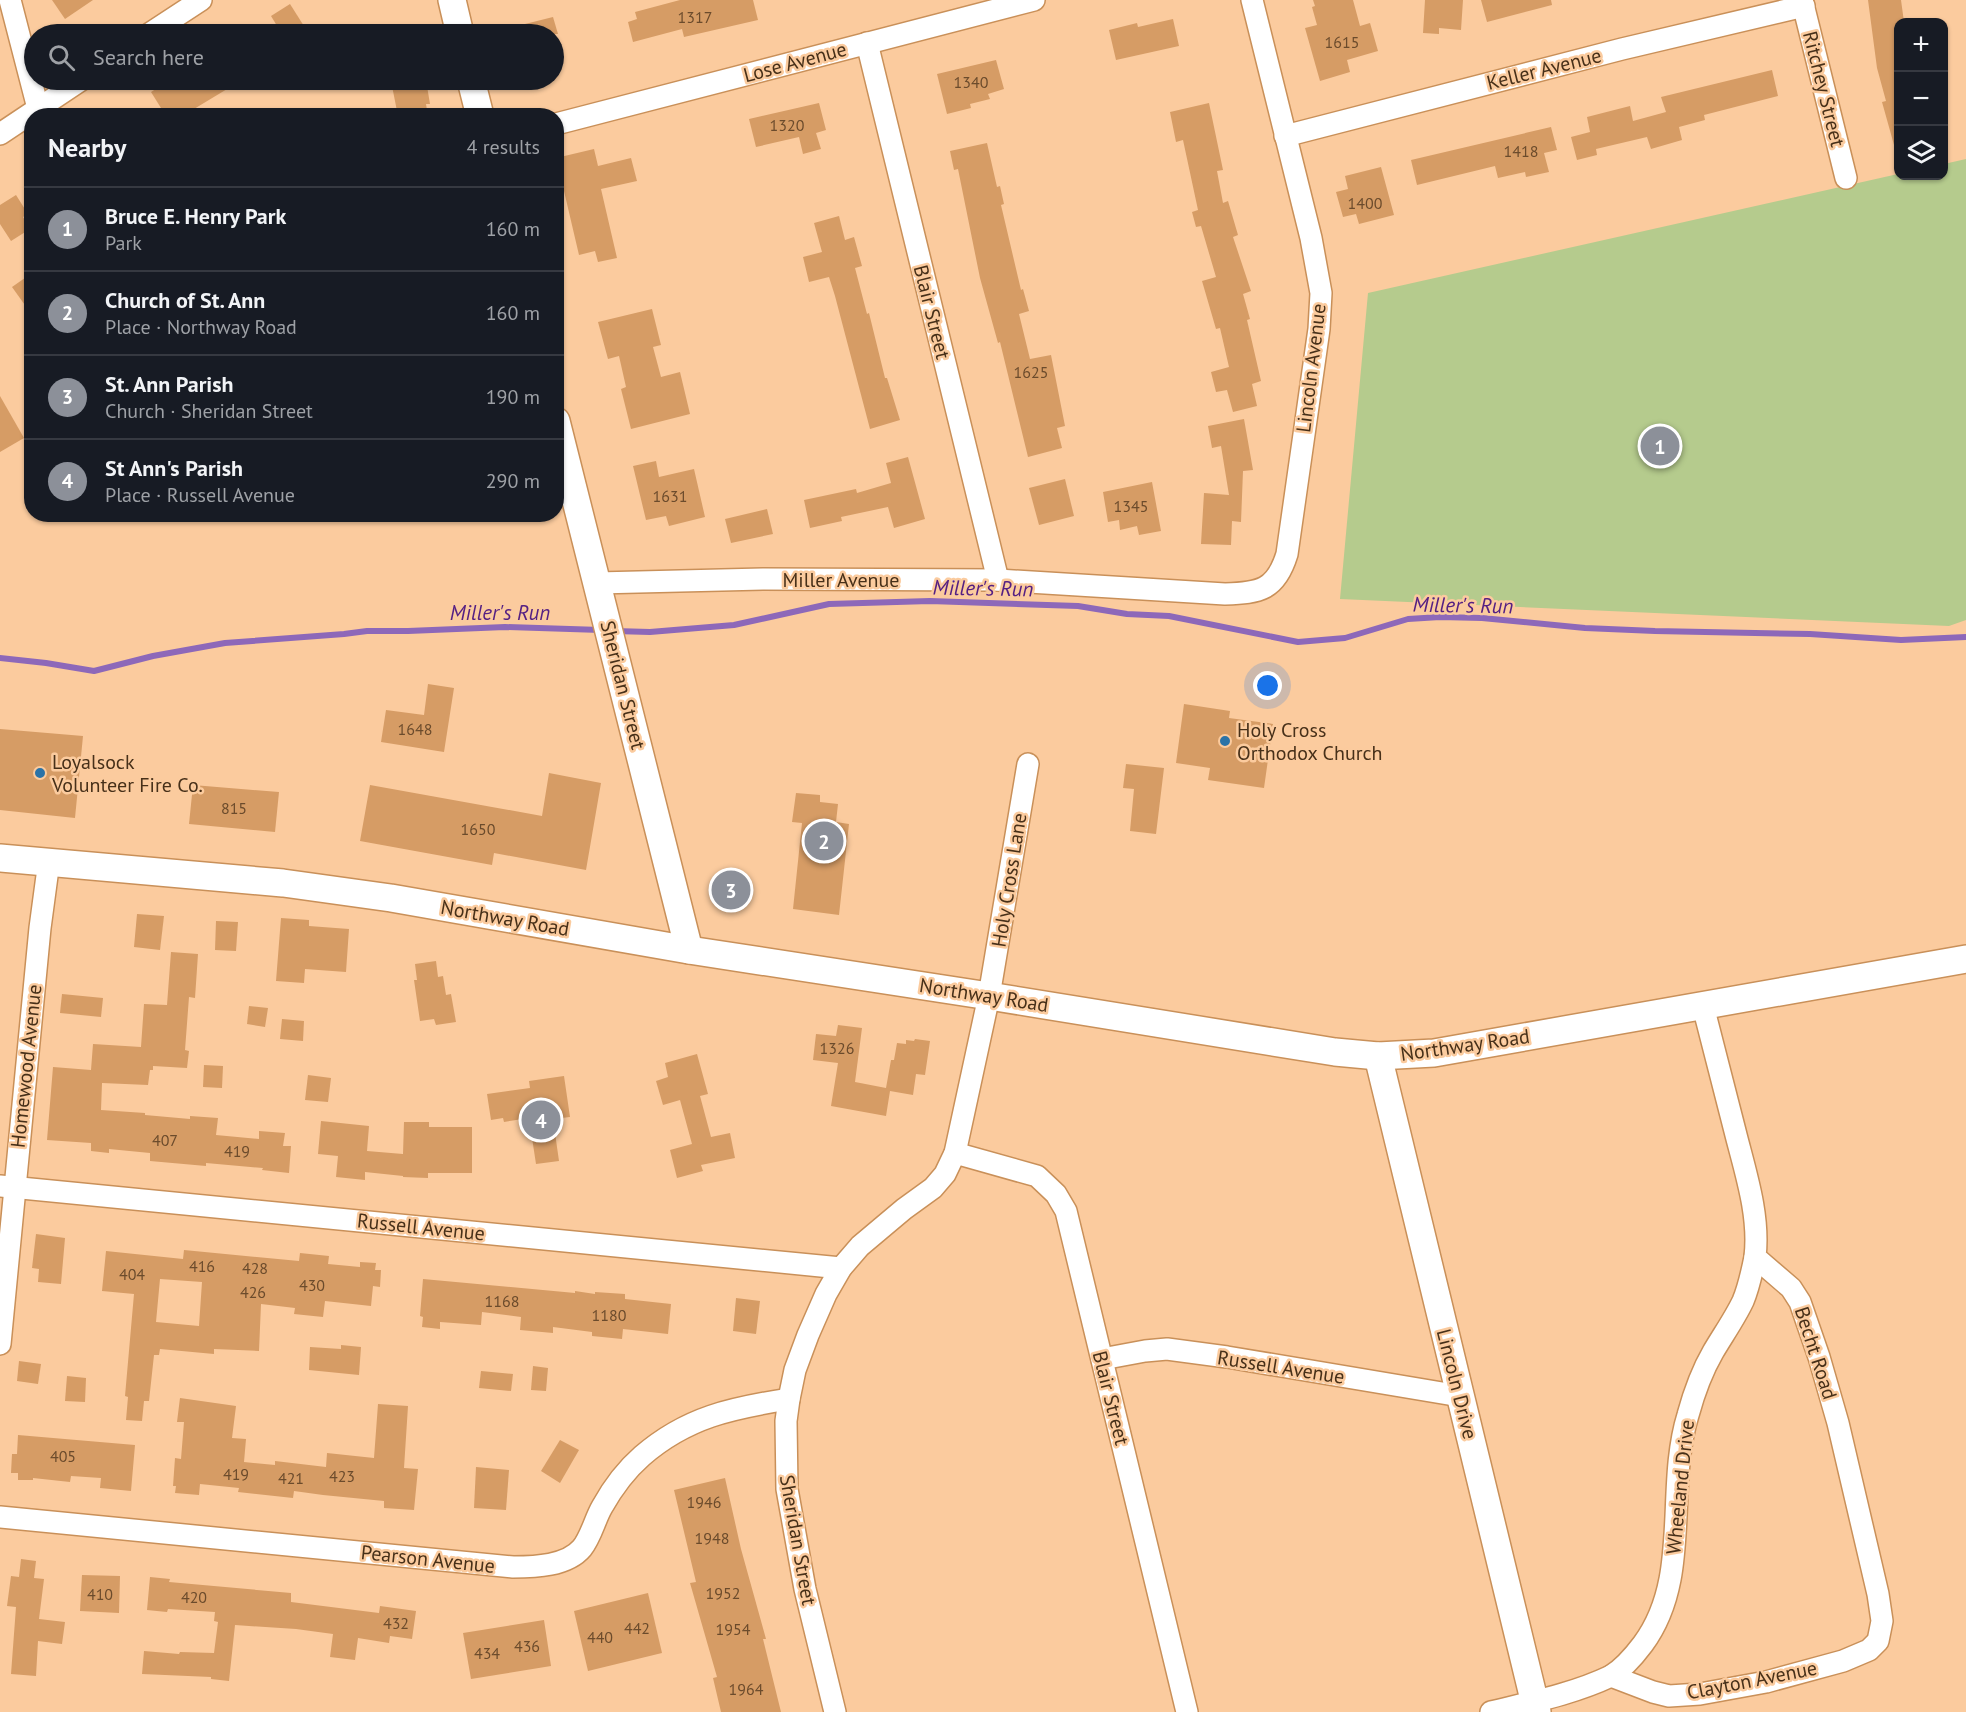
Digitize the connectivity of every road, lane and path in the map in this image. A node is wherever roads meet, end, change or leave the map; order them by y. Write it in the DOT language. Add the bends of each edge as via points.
graph roads {
  1 [pos="10,0"];
  2 [pos="201,0"];
  3 [pos="452,0"];
  4 [pos="1034,0"];
  5 [pos="1251,0"];
  6 [pos="1803,3"];
  7 [pos="164,24"];
  8 [pos="458,24"];
  9 [pos="867,43"];
  10 [pos="24,54"];
  11 [pos="33,90"];
  12 [pos="68,90"];
  13 [pos="474,90"];
  14 [pos="38,108"];
  15 [pos="44,108"];
  16 [pos="478,108"];
  17 [pos="24,120"];
  18 [pos="564,122"];
  19 [pos="0,134"];
  20 [pos="1285,136"];
  21 [pos="1846,178"];
  22 [pos="564,453"];
  23 [pos="998,580"];
  24 [pos="597,583"];
  25 [pos="1263,589"];
  26 [pos="1028,764"];
  27 [pos="0,858"];
  28 [pos="49,861"];
  29 [pos="689,950"];
  30 [pos="1966,959"];
  31 [pos="989,996"];
  32 [pos="1703,1006"];
  33 [pos="1378,1056"];
  34 [pos="955,1153"];
  35 [pos="7,1187"];
  36 [pos="1755,1257"];
  37 [pos="841,1268"];
  38 [pos="0,1344"];
  39 [pos="1102,1359"];
  40 [pos="1460,1396"];
  41 [pos="789,1399"];
  42 [pos="0,1517"];
  43 [pos="1875,1646"];
  44 [pos="1611,1676"];
  45 [pos="1536,1706"];
  46 [pos="836,1712"];
  47 [pos="1187,1712"];
  48 [pos="1491,1712"];
  1 -- 10 [label="street"];
  2 -- 7 [label="street"];
  3 -- 8 [label="street"];
  4 -- 9 [label="street, Lose Avenue"];
  5 -- 20 [label="street, Lincoln Avenue"];
  6 -- 20 [label="street, Keller Avenue"];
  6 -- 21 [label="street, Ritchey Street"];
  9 -- 18 [label="street, Lose Avenue"];
  9 -- 23 [label="street, Blair Street"];
  11 -- 14 [label="street"];
  12 -- 15 [label="street"];
  13 -- 16 [label="street"];
  17 -- 19 [label="street"];
  20 -- 25 [label="street, Lincoln Avenue" via="1321,293 1287,554 1282,570"];
  22 -- 24 [label="street, Sheridan Street"];
  23 -- 24 [label="street, Miller Avenue"];
  23 -- 25 [label="street, Miller Avenue" via="1225,594"];
  24 -- 29 [label="street, Sheridan Street"];
  26 -- 31 [label="street, Holy Cross Lane"];
  27 -- 28 [label="street, Northway Road"];
  28 -- 29 [label="street, Northway Road" via="391,897"];
  28 -- 35 [label="street, Homewood Avenue"];
  29 -- 31 [label="street, Northway Road"];
  30 -- 32 [label="street, Northway Road"];
  31 -- 33 [label="street, Northway Road"];
  31 -- 34 [label="street, Sheridan Street"];
  32 -- 33 [label="street, Northway Road" via="1434,1053"];
  32 -- 36 [label="street" via="1756,1224"];
  33 -- 40 [label="street, Lincoln Drive"];
  34 -- 37 [label="street, Sheridan Street" via="933,1188 860,1246"];
  34 -- 39 [label="street, Blair Street" via="1037,1176 1056,1194 1066,1211"];
  35 -- 37 [label="street, Russell Avenue"];
  35 -- 38 [label="street, Homewood Avenue"];
  36 -- 43 [label="street, Becht Road" via="1791,1288 1800,1302 1819,1357 1878,1594 1881,1630"];
  36 -- 44 [label="street, Wheeland Drive" via="1743,1300 1712,1355 1687,1415 1674,1546 1660,1616 1634,1656"];
  37 -- 41 [label="street, Sheridan Street" via="808,1335"];
  39 -- 40 [label="street, Russell Avenue" via="1167,1349"];
  39 -- 47 [label="street, Blair Street"];
  40 -- 45 [label="street, Lincoln Drive"];
  41 -- 42 [label="street, Pearson Avenue" via="736,1407 662,1440 618,1483 602,1506 583,1547 555,1564 539,1567 513,1568"];
  41 -- 46 [label="street, Sheridan Street" via="787,1488 805,1589"];
  43 -- 44 [label="street, Clayton Avenue" via="1844,1661 1766,1682 1700,1694 1669,1696"];
  44 -- 45 [label="street"];
  45 -- 48 [label="street"];
}
